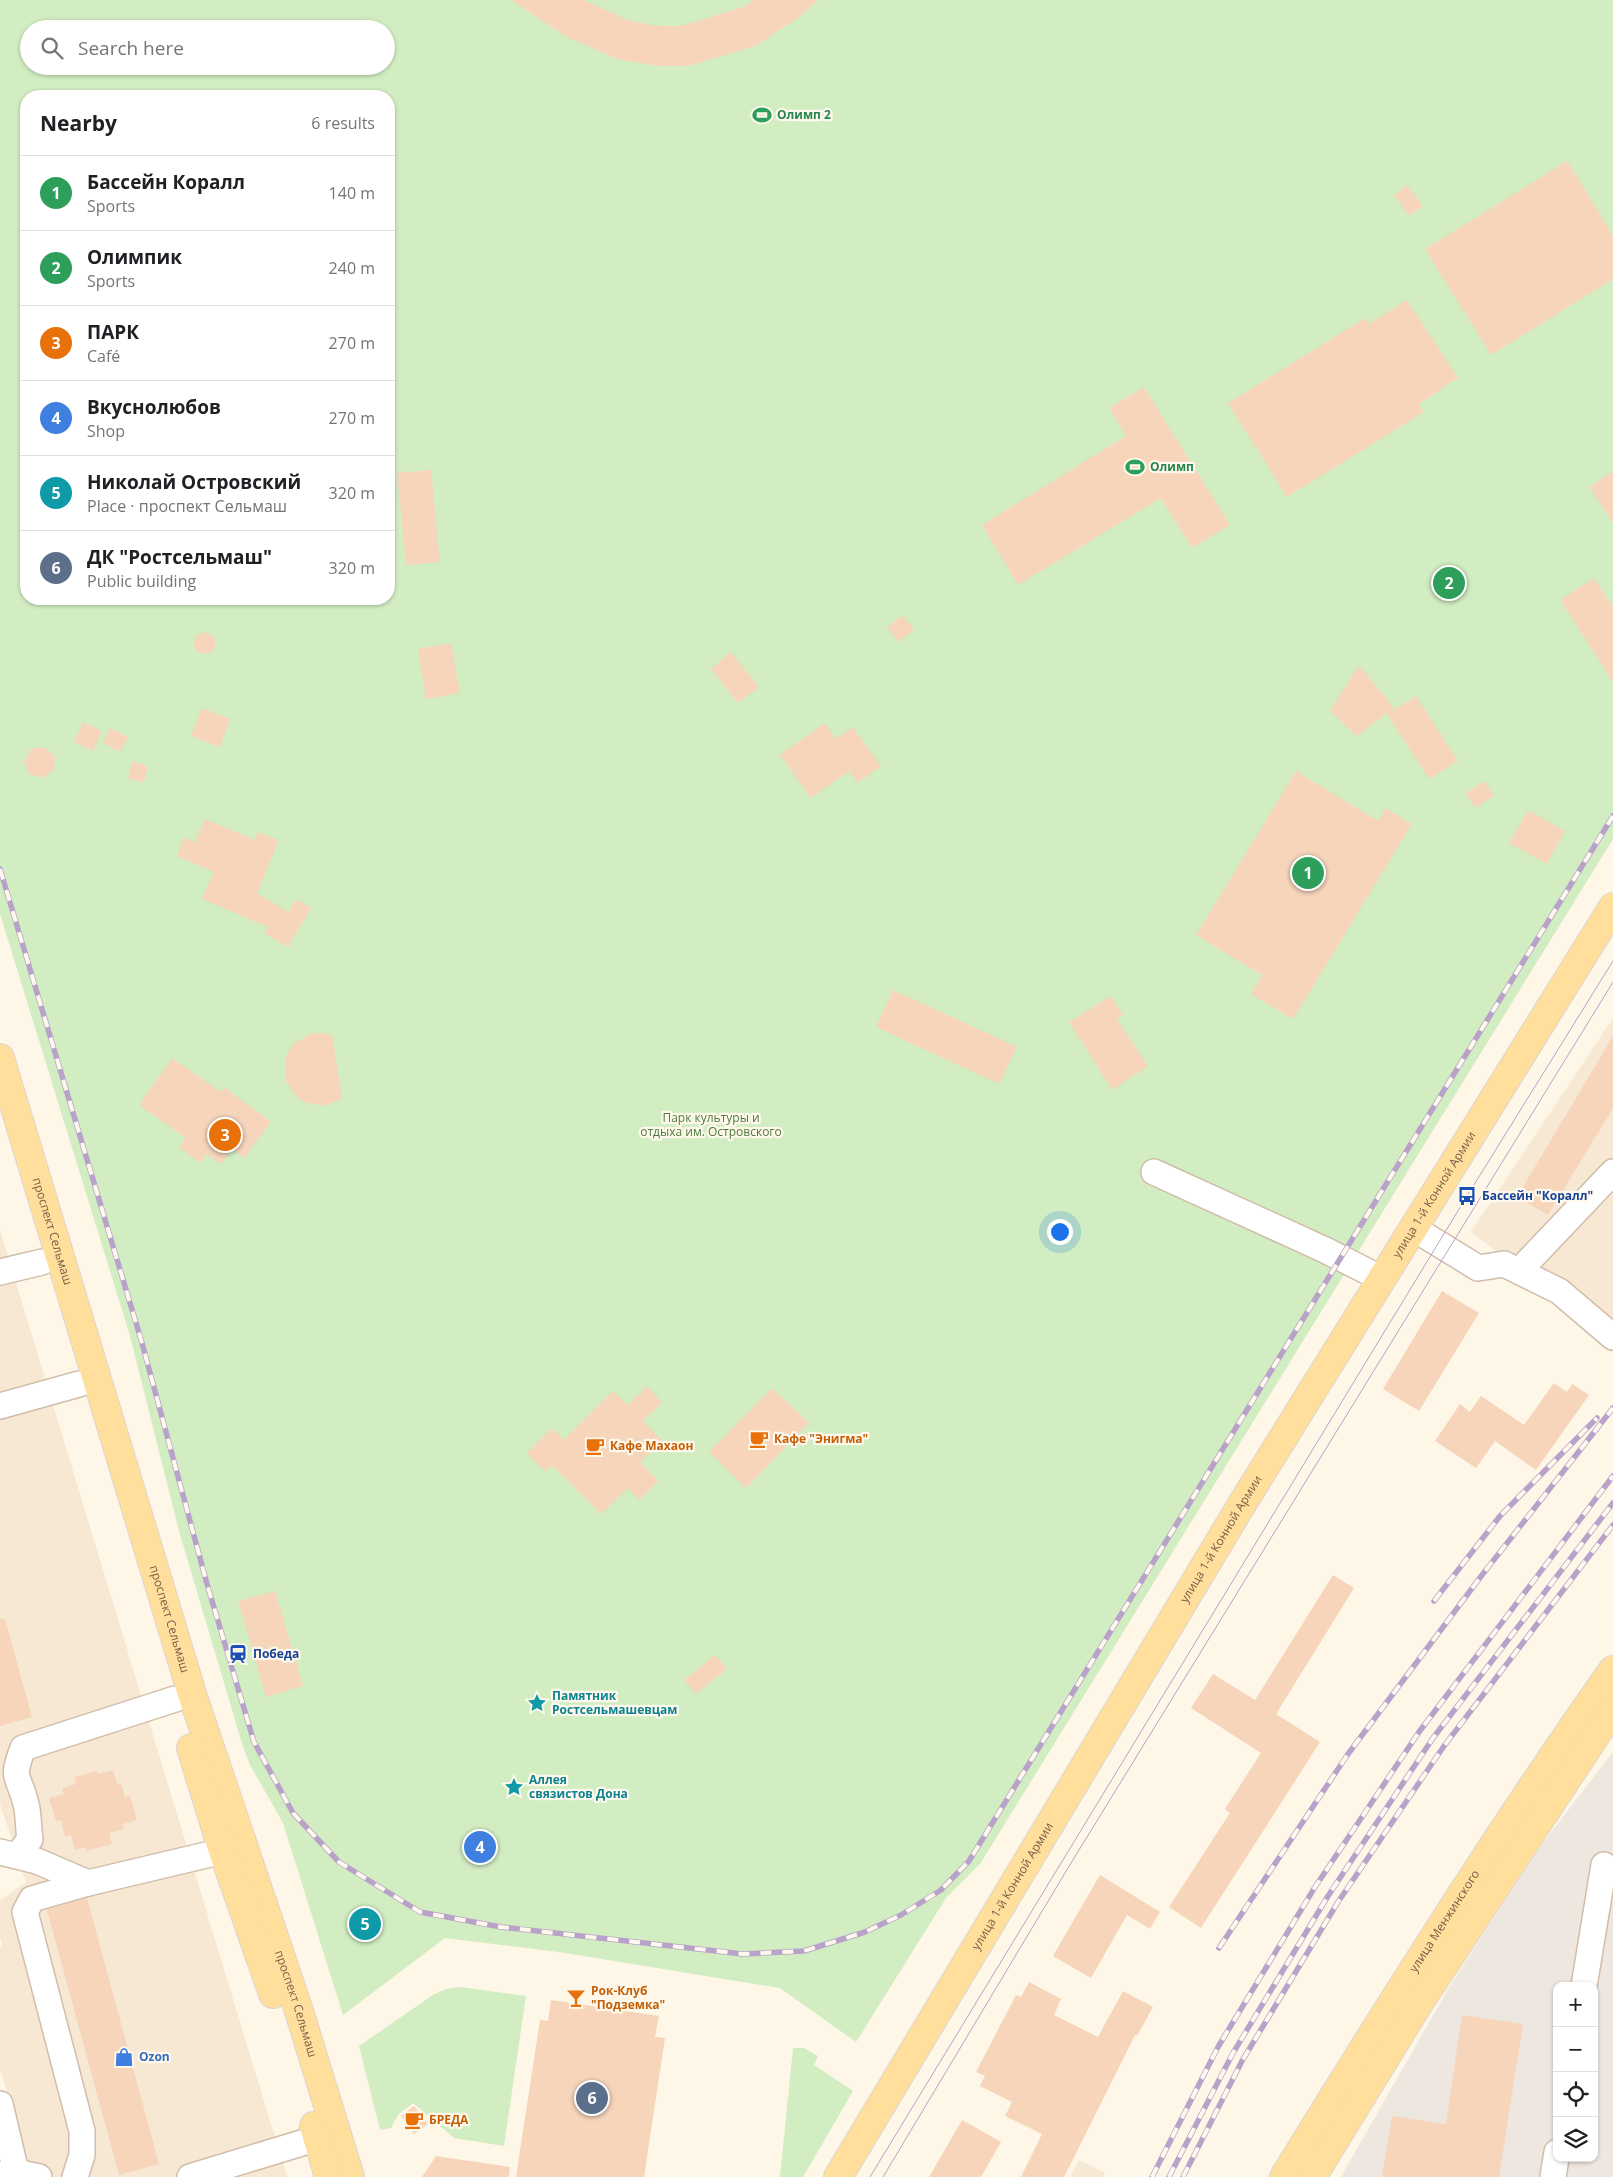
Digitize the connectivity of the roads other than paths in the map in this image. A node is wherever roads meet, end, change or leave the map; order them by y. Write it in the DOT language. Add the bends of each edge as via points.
graph roads {
  1 [pos="1613,907"];
  2 [pos="0,1058"];
  3 [pos="0,1123"];
  4 [pos="1154,1172"];
  5 [pos="1613,1172"];
  6 [pos="1414,1228"];
  7 [pos="42,1262"];
  8 [pos="1519,1271"];
  9 [pos="0,1272"];
  10 [pos="1382,1279"];
  11 [pos="1613,1337"];
  12 [pos="79,1384"];
  13 [pos="0,1406"];
  14 [pos="1613,1670"];
  15 [pos="175,1699"];
  16 [pos="1613,1709"];
  17 [pos="8,1765"];
  18 [pos="223,1851"];
  19 [pos="9,1853"];
  20 [pos="1604,1866"];
  21 [pos="88,1884"];
  22 [pos="1585,1982"];
  23 [pos="0,2104"];
  24 [pos="318,2138"];
  25 [pos="1555,2162"];
  26 [pos="19,2175"];
  27 [pos="844,2175"];
  28 [pos="75,2177"];
  29 [pos="190,2177"];
  30 [pos="329,2177"];
  31 [pos="350,2177"];
  32 [pos="1284,2177"];
  33 [pos="1312,2177"];
  34 [pos="1553,2177"];
  1 -- 6 [label="main road, улица 1-й Конной Армии"];
  2 -- 31 [label="main road, проспект Сельмаш" via="193,1697 298,2008"];
  3 -- 7 [label="main road, проспект Сельмаш"];
  4 -- 10 [label="street"];
  5 -- 8 [label="street"];
  6 -- 8 [label="street" via="1478,1268 1504,1264"];
  6 -- 10 [label="main road, улица 1-й Конной Армии"];
  7 -- 9 [label="street"];
  7 -- 12 [label="main road, проспект Сельмаш"];
  8 -- 11 [label="street" via="1559,1291"];
  10 -- 27 [label="main road, улица 1-й Конной Армии" via="1242,1504"];
  12 -- 13 [label="street"];
  12 -- 15 [label="main road, проспект Сельмаш"];
  14 -- 32 [label="main road, улица Менжинского" via="1399,1990"];
  15 -- 17 [label="street" via="23,1748"];
  15 -- 18 [label="main road, проспект Сельмаш"];
  16 -- 33 [label="main road, улица Менжинского" via="1419,2002"];
  17 -- 19 [label="street" via="26,1803 30,1839"];
  18 -- 21 [label="street"];
  18 -- 24 [label="main road, проспект Сельмаш" via="280,2014"];
  19 -- 21 [label="street" via="37,1861"];
  20 -- 22 [label="street"];
  21 -- 28 [label="street" via="32,1899 25,1912 82,2131 82,2154"];
  23 -- 26 [label="street"];
  24 -- 29 [label="street"];
  24 -- 30 [label="main road, проспект Сельмаш"];
  25 -- 34 [label="street"];
}
